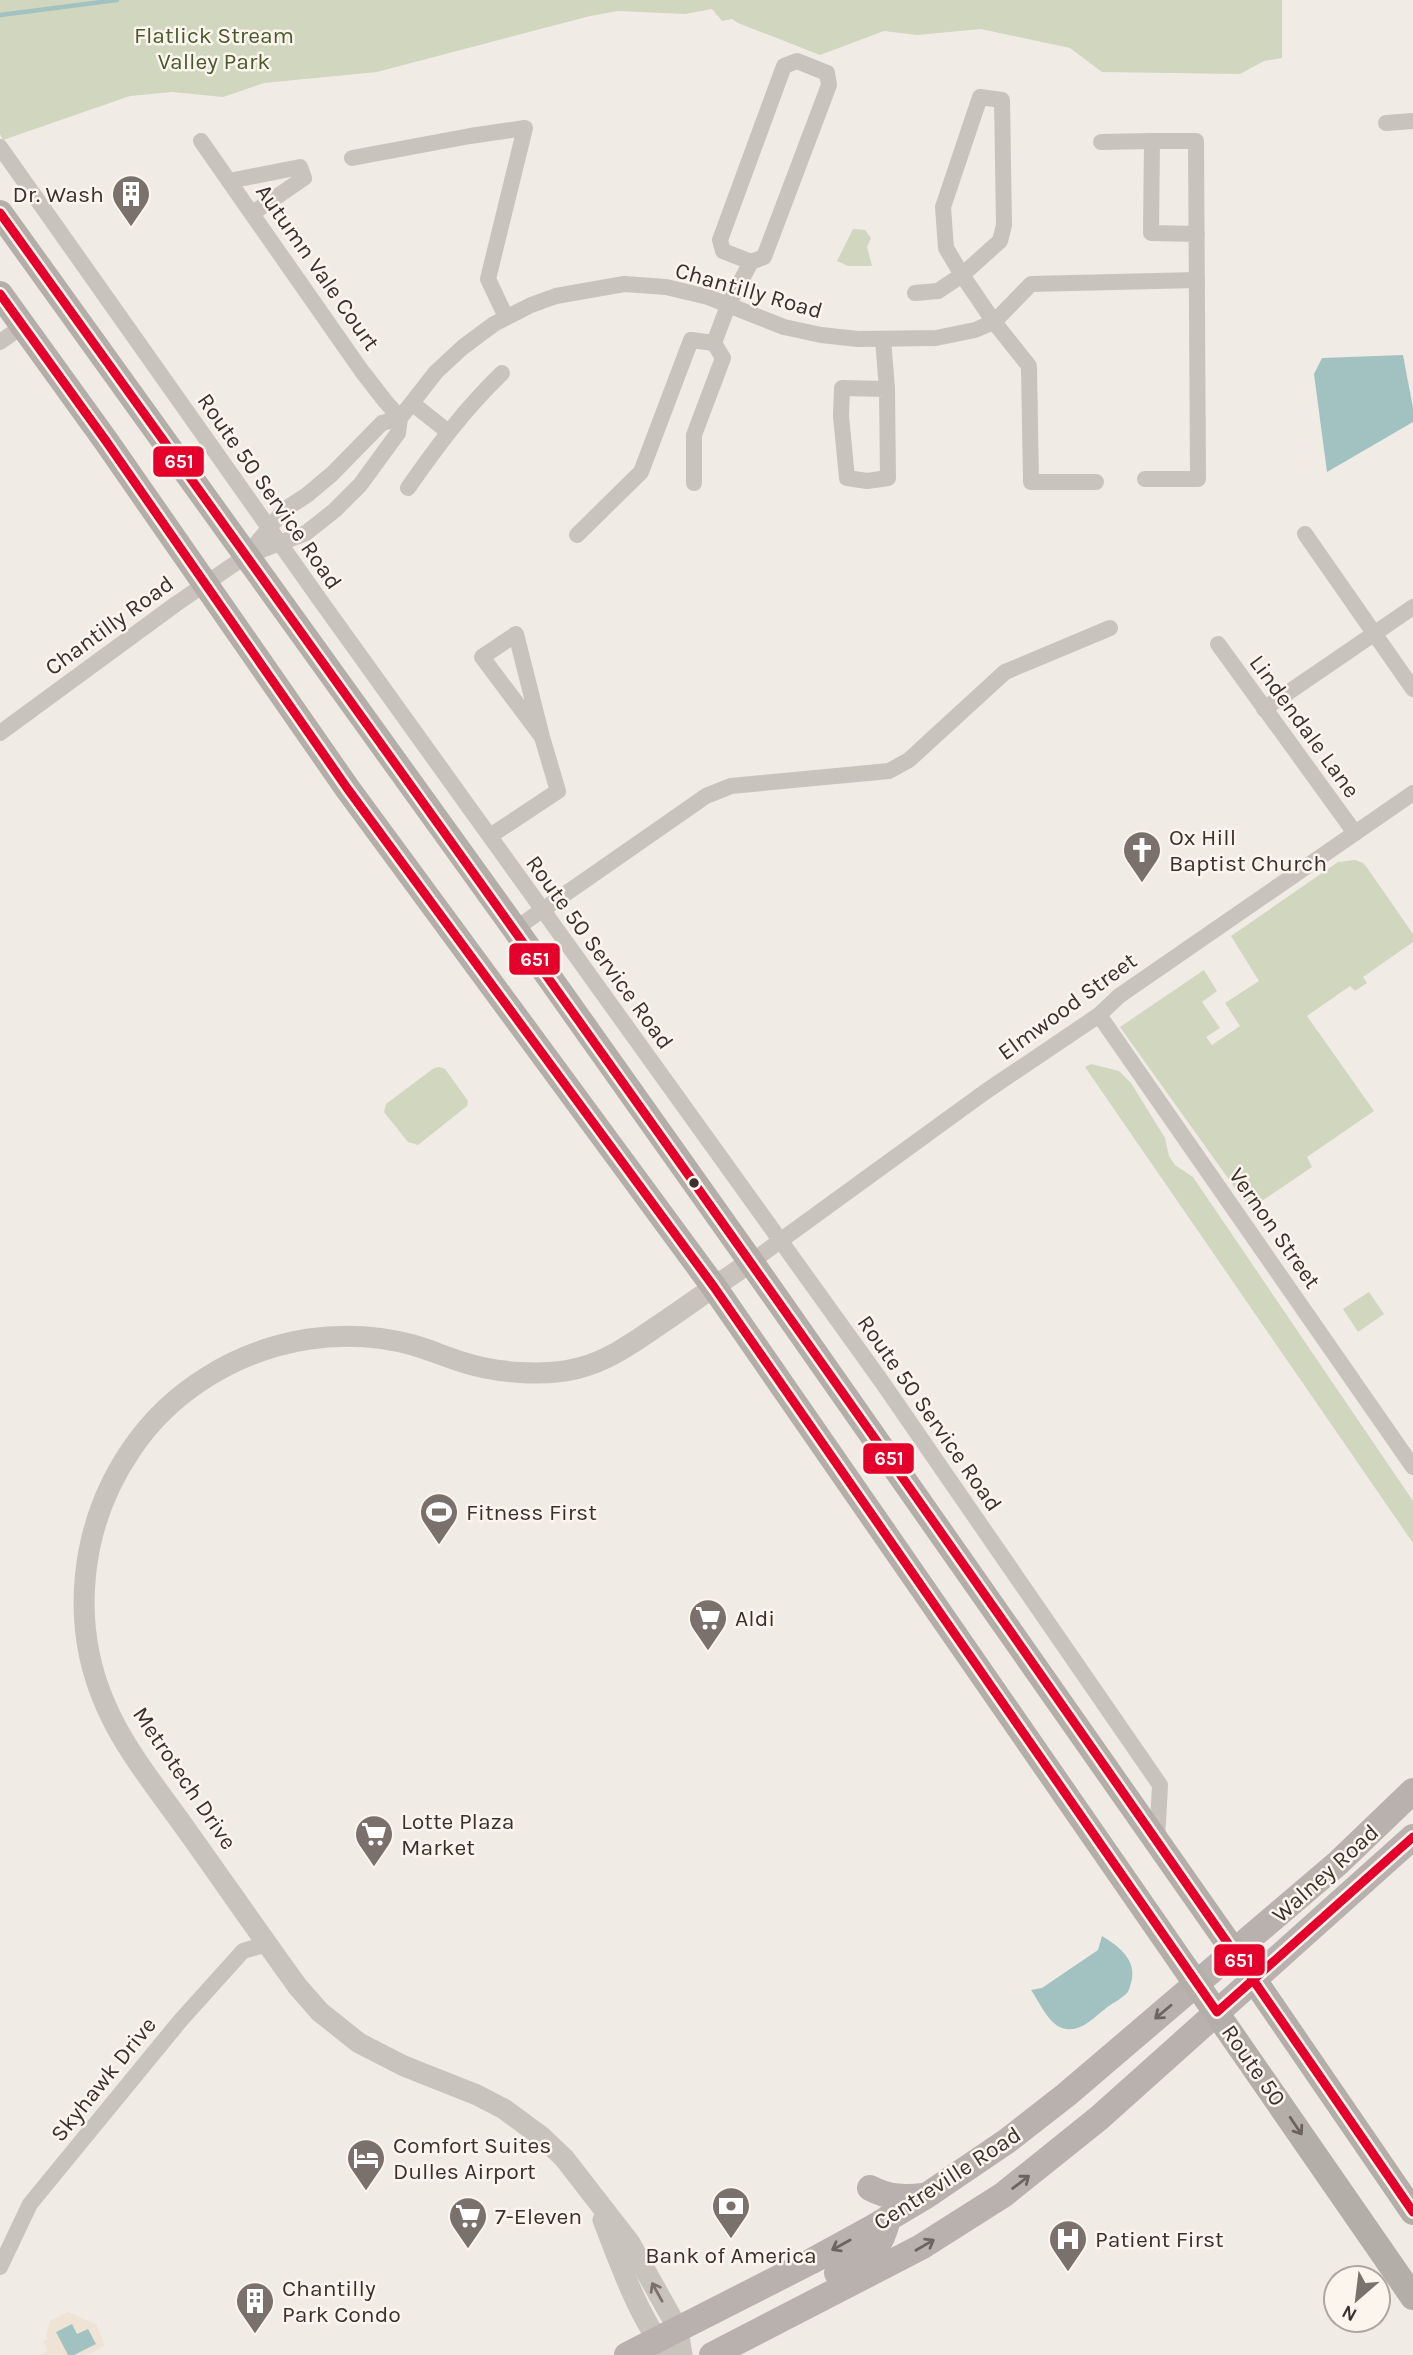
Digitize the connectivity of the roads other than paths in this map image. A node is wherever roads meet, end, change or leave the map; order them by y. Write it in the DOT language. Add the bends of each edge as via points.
graph roads {
  1 [pos="1413,121"];
  2 [pos="1386,123"];
  3 [pos="201,141"];
  4 [pos="1152,141"];
  5 [pos="1101,142"];
  6 [pos="0,147"];
  7 [pos="352,158"];
  8 [pos="229,181"];
  9 [pos="0,213"];
  10 [pos="253,213"];
  11 [pos="1197,234"];
  12 [pos="751,262"];
  13 [pos="962,275"];
  14 [pos="1197,280"];
  15 [pos="915,293"];
  16 [pos="0,294"];
  17 [pos="729,303"];
  18 [pos="506,317"];
  19 [pos="994,322"];
  20 [pos="23,326"];
  21 [pos="883,339"];
  22 [pos="0,342"];
  23 [pos="714,343"];
  24 [pos="502,373"];
  25 [pos="887,389"];
  26 [pos="412,404"];
  27 [pos="400,418"];
  28 [pos="447,431"];
  29 [pos="1146,479"];
  30 [pos="1096,482"];
  31 [pos="694,483"];
  32 [pos="408,488"];
  33 [pos="269,528"];
  34 [pos="1305,534"];
  35 [pos="577,535"];
  36 [pos="280,543"];
  37 [pos="246,556"];
  38 [pos="205,583"];
  39 [pos="1413,607"];
  40 [pos="1110,628"];
  41 [pos="1375,633"];
  42 [pos="1219,645"];
  43 [pos="1413,689"];
  44 [pos="1265,709"];
  45 [pos="0,733"];
  46 [pos="541,737"];
  47 [pos="1413,793"];
  48 [pos="1355,833"];
  49 [pos="490,836"];
  50 [pos="542,911"];
  51 [pos="515,929"];
  52 [pos="1099,1015"];
  53 [pos="780,1242"];
  54 [pos="751,1262"];
  55 [pos="714,1287"];
  56 [pos="1413,1467"];
  57 [pos="1413,1791"];
  58 [pos="1413,1838"];
  59 [pos="1156,1843"];
  60 [pos="267,1944"];
  61 [pos="1234,1952"];
  62 [pos="1254,1980"];
  63 [pos="1196,1983"];
  64 [pos="1217,2012"];
  65 [pos="870,2188"];
  66 [pos="926,2196"];
  67 [pos="1413,2212"];
  68 [pos="888,2218"];
  69 [pos="0,2267"];
  70 [pos="1413,2297"];
  71 [pos="784,2318"];
  72 [pos="672,2345"];
  73 [pos="627,2355"];
  74 [pos="712,2355"];
  1 -- 2 [label="street"];
  3 -- 8 [label="street, Autumn Vale Court"];
  4 -- 5 [label="street"];
  4 -- 11 [label="street" via="1196,141"];
  4 -- 11 [label="street" via="1151,233"];
  6 -- 33 [label="street, Route 50 Service Road"];
  7 -- 18 [label="street" via="525,128 488,279"];
  8 -- 10 [label="street, Autumn Vale Court"];
  8 -- 10 [label="street" via="300,167 304,178"];
  9 -- 37 [label="highway, Route 50"];
  10 -- 27 [label="street, Autumn Vale Court"];
  11 -- 14 [label="street"];
  12 -- 12 [label="street" via="764,257 829,85 827,73 797,61 784,66 720,240 723,251"];
  12 -- 17 [label="street"];
  13 -- 13 [label="street" via="946,248 943,207 980,97 1002,100 1004,225 1000,240"];
  13 -- 15 [label="street" via="938,291"];
  13 -- 19 [label="street"];
  14 -- 19 [label="street, Chantilly Road" via="1031,284"];
  14 -- 29 [label="street" via="1198,479"];
  16 -- 20 [label="highway, Route 50"];
  17 -- 18 [label="street, Chantilly Road" via="687,291 624,284 556,296"];
  17 -- 21 [label="street, Chantilly Road" via="784,327"];
  17 -- 23 [label="street"];
  18 -- 26 [label="street, Chantilly Road" via="463,347"];
  19 -- 21 [label="street, Chantilly Road" via="956,336"];
  19 -- 30 [label="street" via="1029,366 1031,482"];
  20 -- 22 [label="street"];
  20 -- 38 [label="highway, Route 50"];
  21 -- 25 [label="street"];
  23 -- 31 [label="street" via="723,358 694,435"];
  23 -- 35 [label="street" via="691,340 641,472"];
  24 -- 28 [label="street"];
  25 -- 25 [label="street" via="842,388 847,478 888,478"];
  26 -- 27 [label="street, Chantilly Road"];
  26 -- 28 [label="street"];
  27 -- 33 [label="street, Chantilly Road" via="383,423 332,474 284,509"];
  27 -- 36 [label="street, Chantilly Road" via="398,433 360,485 306,533"];
  28 -- 32 [label="street"];
  33 -- 36 [label="street, Route 50 Service Road"];
  33 -- 37 [label="street, Chantilly Road"];
  34 -- 41 [label="street"];
  36 -- 37 [label="street, Chantilly Road"];
  36 -- 49 [label="street, Route 50 Service Road"];
  37 -- 38 [label="street, Chantilly Road"];
  37 -- 51 [label="highway, Route 50"];
  38 -- 45 [label="street, Chantilly Road"];
  38 -- 55 [label="highway, Route 50" via="347,788"];
  39 -- 41 [label="street"];
  40 -- 50 [label="street" via="1005,672 909,760 889,771 732,786 706,796"];
  41 -- 43 [label="street"];
  41 -- 44 [label="street"];
  42 -- 44 [label="street, Lindendale Lane"];
  44 -- 48 [label="street, Lindendale Lane"];
  46 -- 46 [label="street" via="532,698 516,634 482,657"];
  46 -- 49 [label="street" via="558,791"];
  47 -- 48 [label="street, Elmwood Street"];
  48 -- 52 [label="street, Elmwood Street" via="1119,996"];
  49 -- 50 [label="street, Route 50 Service Road"];
  50 -- 51 [label="street"];
  50 -- 53 [label="street, Route 50 Service Road"];
  51 -- 54 [label="highway, Route 50"];
  52 -- 53 [label="street, Elmwood Street"];
  52 -- 56 [label="street, Vernon Street"];
  53 -- 54 [label="street, Elmwood Street"];
  53 -- 59 [label="street, Route 50 Service Road" via="1160,1785"];
  54 -- 55 [label="street, Metrotech Drive"];
  54 -- 59 [label="highway, Route 50"];
  55 -- 60 [label="street, Metrotech Drive" via="631,1345 595,1363 555,1372 500,1371 372,1338 332,1337 271,1347 214,1373 178,1397 122,1463 102,1502 85,1569 86,1639 97,1684 130,1748"];
  55 -- 63 [label="highway, Route 50"];
  57 -- 61 [label="main road, Walney Road"];
  58 -- 62 [label="main road, Walney Road"];
  59 -- 61 [label="highway, Route 50"];
  60 -- 69 [label="street, Skyhawk Drive" via="243,1951 180,2021 30,2203"];
  60 -- 72 [label="street, Metrotech Drive" via="308,2000 346,2033 404,2066 504,2109 550,2144 630,2243"];
  61 -- 62 [label="highway, Route 50"];
  61 -- 63 [label="main road, Centreville Road"];
  62 -- 64 [label="main road, Centreville Road"];
  62 -- 67 [label="highway, Route 50"];
  63 -- 64 [label="highway, Route 50"];
  63 -- 66 [label="main road, Centreville Road, one-way" via="1066,2095"];
  64 -- 70 [label="highway, Route 50, one-way"];
  71 -- 64 [label="main road, Centreville Road, one-way" via="921,2247 1003,2195 1099,2118"];
  65 -- 66 [label="main road" via="903,2199"];
  66 -- 68 [label="main road, Centreville Road"];
  68 -- 71 [label="main road" via="877,2248 807,2289"];
  68 -- 72 [label="main road, Centreville Road, one-way"];
  71 -- 74 [label="main road, Centreville Road"];
  72 -- 73 [label="main road, Centreville Road"];
}
